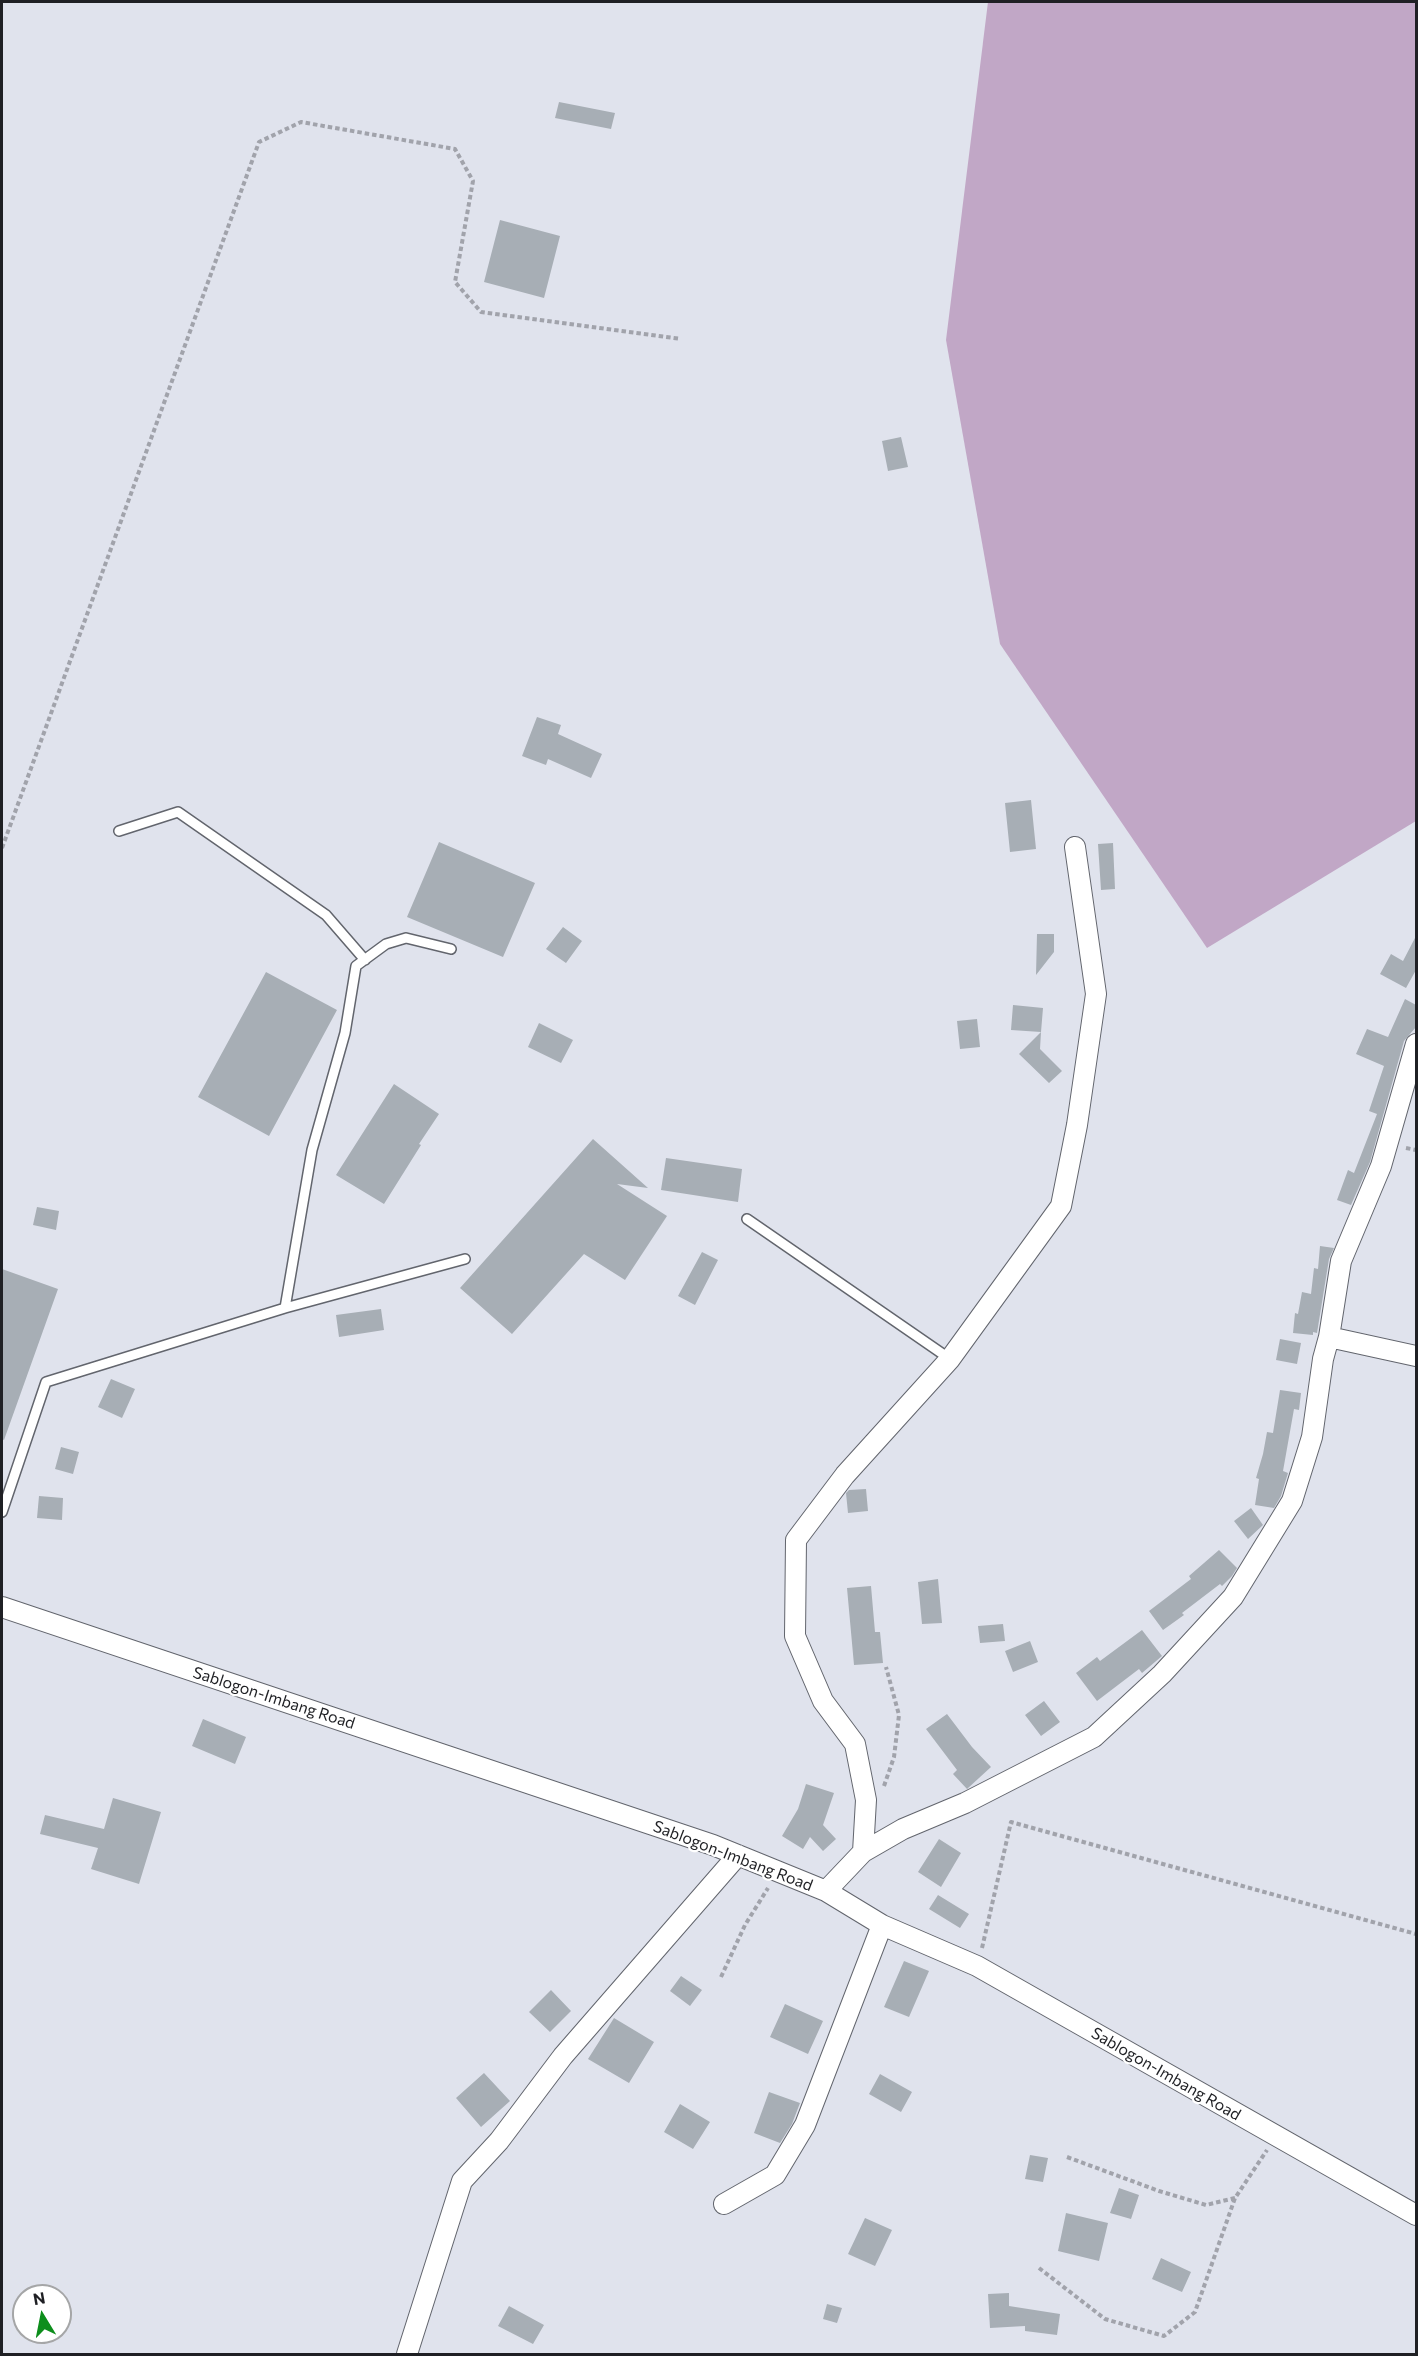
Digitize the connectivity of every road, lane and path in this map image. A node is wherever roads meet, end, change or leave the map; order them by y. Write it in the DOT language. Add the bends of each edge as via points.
graph roads {
  1 [pos="681,339"];
  2 [pos="119,831"];
  3 [pos="1075,847"];
  4 [pos="2,848"];
  5 [pos="451,949"];
  6 [pos="365,960"];
  7 [pos="1416,1044"];
  8 [pos="747,1219"];
  9 [pos="465,1259"];
  10 [pos="285,1308"];
  11 [pos="1329,1337"];
  12 [pos="1416,1356"];
  13 [pos="950,1359"];
  14 [pos="2,1512"];
  15 [pos="2,1607"];
  16 [pos="886,1667"];
  17 [pos="882,1792"];
  18 [pos="863,1852"];
  19 [pos="738,1855"];
  20 [pos="778,1872"];
  21 [pos="826,1892"];
  22 [pos="882,1925"];
  23 [pos="1416,1934"];
  24 [pos="977,1966"];
  25 [pos="721,1977"];
  26 [pos="1276,2136"];
  27 [pos="1067,2157"];
  28 [pos="1235,2199"];
  29 [pos="724,2204"];
  30 [pos="1416,2215"];
  31 [pos="1039,2268"];
  32 [pos="407,2355"];
  1 -- 4 [label="path" via="481,312 455,282 473,181 455,149 301,122 259,142"];
  2 -- 6 [label="lane" via="178,812 326,915"];
  3 -- 13 [label="street" via="1096,994 1061,1206"];
  5 -- 6 [label="lane" via="406,938 386,944"];
  6 -- 10 [label="lane" via="356,966 345,1033 312,1150"];
  7 -- 11 [label="street" via="1381,1166 1341,1261"];
  8 -- 13 [label="lane"];
  9 -- 10 [label="lane"];
  10 -- 14 [label="lane" via="46,1382"];
  11 -- 12 [label="street"];
  11 -- 18 [label="street" via="1312,1437 1292,1500 1233,1597 1162,1674 1094,1737"];
  13 -- 18 [label="street" via="845,1475 796,1540 795,1636 823,1701 855,1744 866,1800"];
  15 -- 19 [label="street, Sablogon-Imbang Road"];
  16 -- 17 [label="path" via="899,1715 894,1756"];
  18 -- 21 [label="street"];
  19 -- 20 [label="street, Sablogon-Imbang Road"];
  19 -- 32 [label="street" via="563,2056 499,2141 462,2181"];
  20 -- 21 [label="street, Sablogon-Imbang Road"];
  20 -- 25 [label="path" via="745,1925"];
  21 -- 22 [label="street, Sablogon-Imbang Road"];
  22 -- 24 [label="street, Sablogon-Imbang Road"];
  22 -- 29 [label="street" via="806,2124 775,2175"];
  23 -- 24 [label="path" via="1011,1822"];
  24 -- 26 [label="street, Sablogon-Imbang Road"];
  26 -- 28 [label="path"];
  26 -- 30 [label="street, Sablogon-Imbang Road"];
  27 -- 28 [label="path" via="1206,2205"];
  28 -- 31 [label="path" via="1195,2312 1164,2336 1105,2319"];
}
